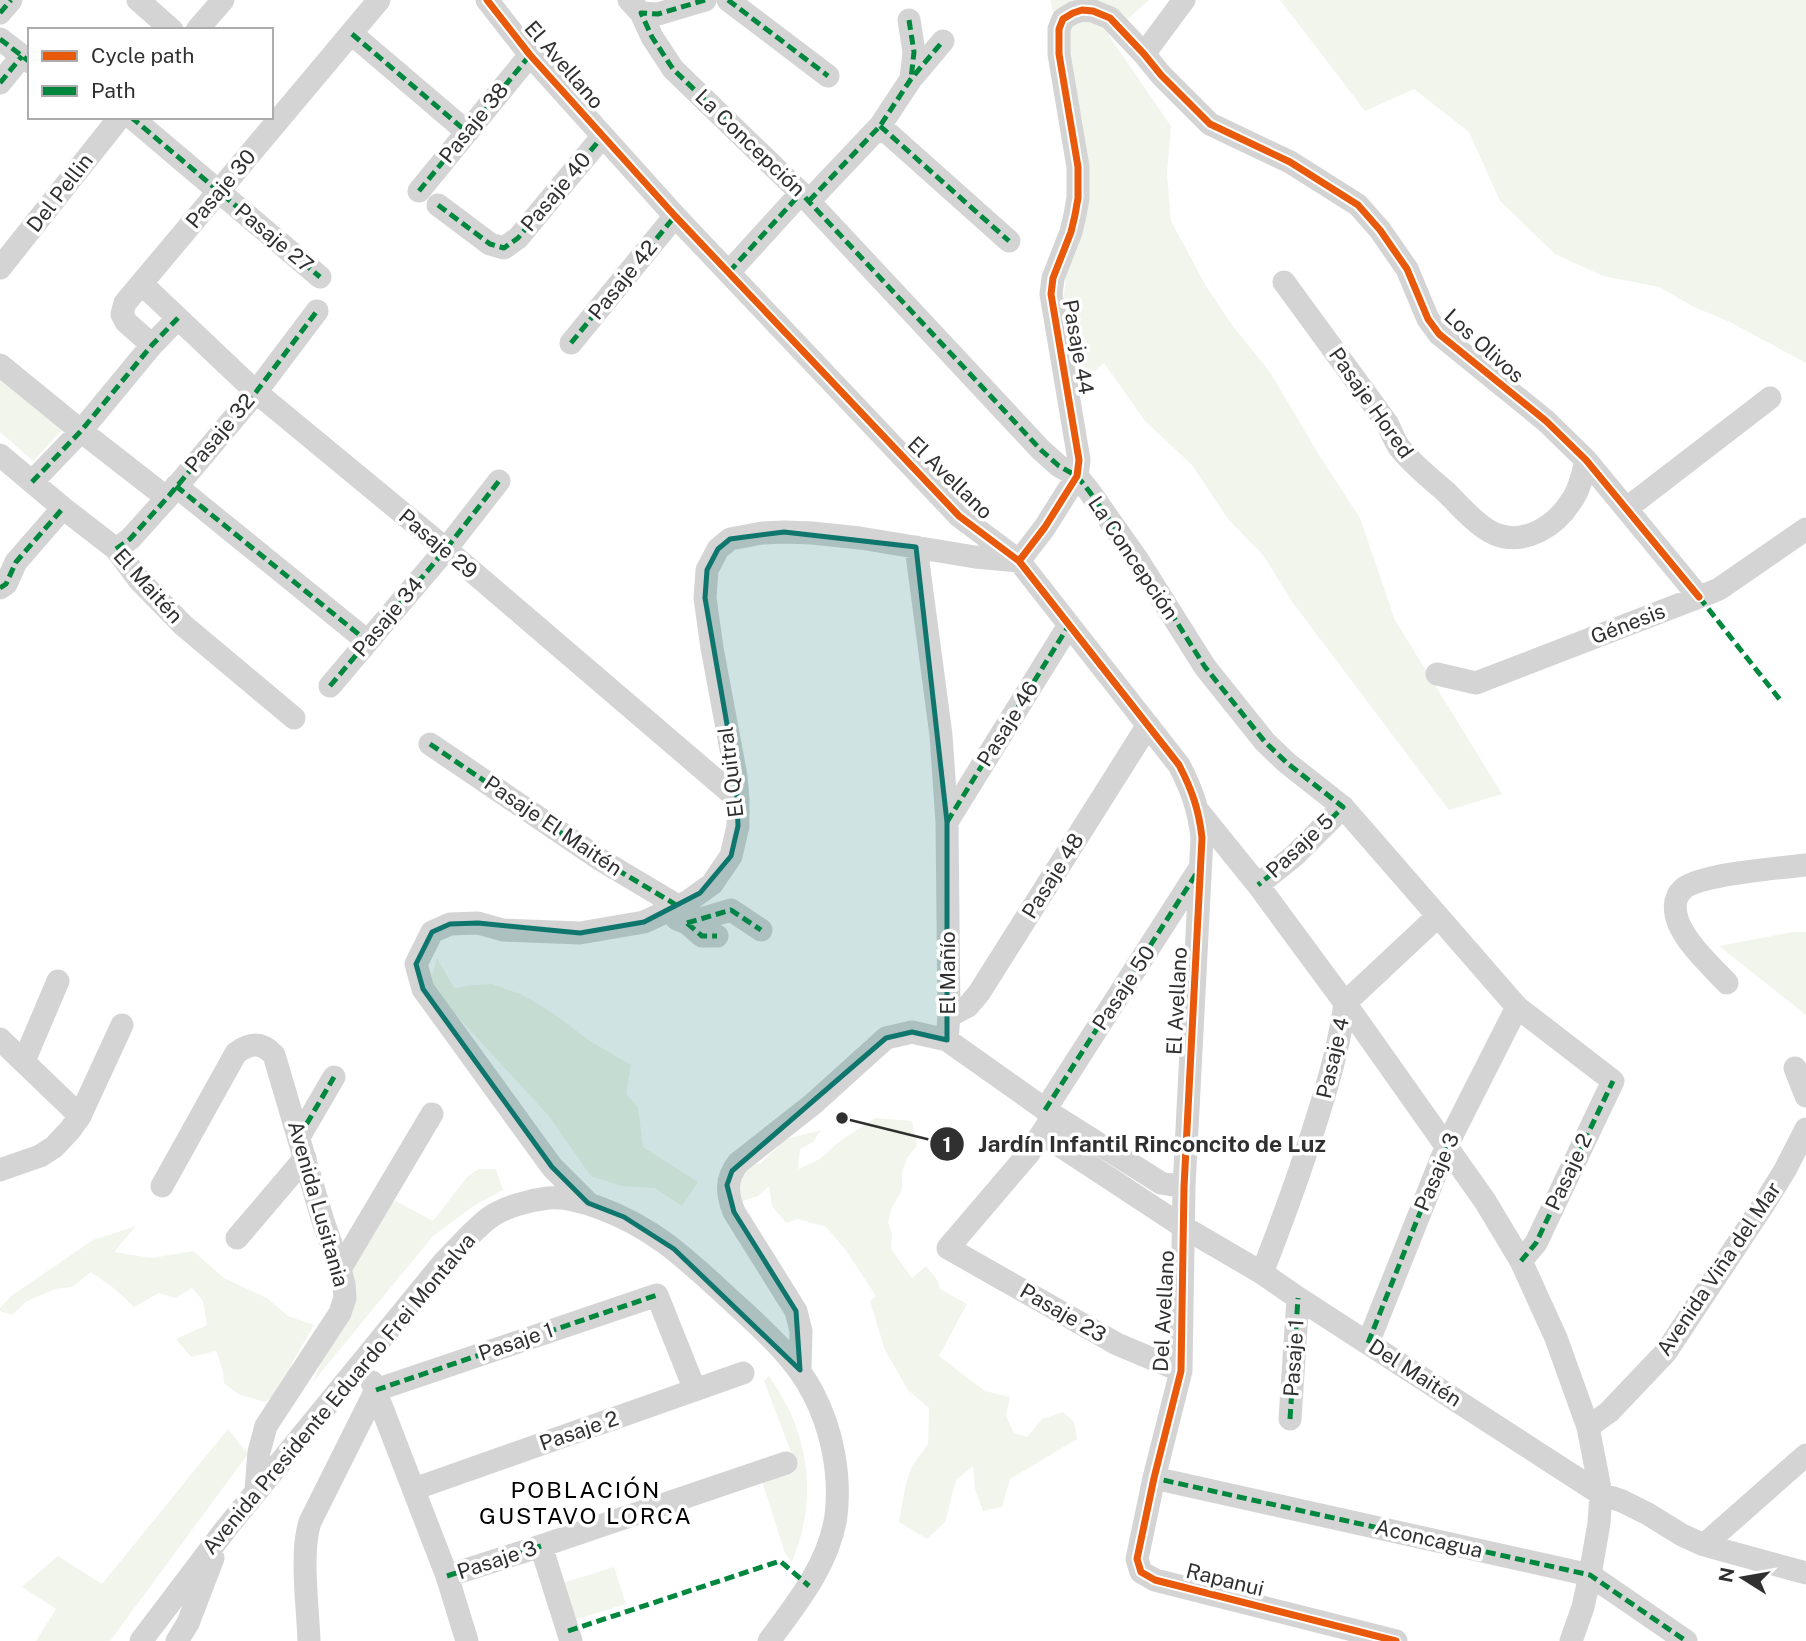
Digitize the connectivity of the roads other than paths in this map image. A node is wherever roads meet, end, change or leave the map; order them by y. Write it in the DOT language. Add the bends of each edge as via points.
graph roads {
  1 [pos="10,0"];
  2 [pos="138,0"];
  3 [pos="223,0"];
  4 [pos="379,0"];
  5 [pos="487,0"];
  6 [pos="705,0"];
  7 [pos="729,0"];
  8 [pos="1184,0"];
  9 [pos="635,7"];
  10 [pos="0,13"];
  11 [pos="909,20"];
  12 [pos="170,28"];
  13 [pos="199,28"];
  14 [pos="352,34"];
  15 [pos="0,39"];
  16 [pos="943,41"];
  17 [pos="1144,54"];
  18 [pos="530,55"];
  19 [pos="26,59"];
  20 [pos="828,76"];
  21 [pos="911,79"];
  22 [pos="0,83"];
  23 [pos="274,117"];
  24 [pos="118,119"];
  25 [pos="133,119"];
  26 [pos="272,119"];
  27 [pos="880,126"];
  28 [pos="467,132"];
  29 [pos="602,136"];
  30 [pos="218,191"];
  31 [pos="419,191"];
  32 [pos="805,197"];
  33 [pos="438,205"];
  34 [pos="675,216"];
  35 [pos="1009,241"];
  36 [pos="5,253"];
  37 [pos="729,272"];
  38 [pos="320,277"];
  39 [pos="1284,282"];
  40 [pos="142,284"];
  41 [pos="317,311"];
  42 [pos="178,318"];
  43 [pos="571,343"];
  44 [pos="152,345"];
  45 [pos="0,365"];
  46 [pos="256,392"];
  47 [pos="1770,398"];
  48 [pos="80,431"];
  49 [pos="0,455"];
  50 [pos="1586,460"];
  51 [pos="1077,476"];
  52 [pos="499,481"];
  53 [pos="32,482"];
  54 [pos="171,492"];
  55 [pos="63,508"];
  56 [pos="1627,508"];
  57 [pos="1806,529"];
  58 [pos="916,547"];
  59 [pos="116,549"];
  60 [pos="446,549"];
  61 [pos="1019,561"];
  62 [pos="0,588"];
  63 [pos="1699,597"];
  64 [pos="1069,625"];
  65 [pos="367,641"];
  66 [pos="1437,674"];
  67 [pos="330,686"];
  68 [pos="294,718"];
  69 [pos="1148,725"];
  70 [pos="430,744"];
  71 [pos="738,799"];
  72 [pos="1343,807"];
  73 [pos="1199,812"];
  74 [pos="947,822"];
  75 [pos="1806,864"];
  76 [pos="1202,866"];
  77 [pos="1258,886"];
  78 [pos="676,914"];
  79 [pos="1438,916"];
  80 [pos="761,930"];
  81 [pos="717,936"];
  82 [pos="58,981"];
  83 [pos="1727,984"];
  84 [pos="1345,1003"];
  85 [pos="1517,1007"];
  86 [pos="949,1016"];
  87 [pos="122,1025"];
  88 [pos="947,1041"];
  89 [pos="8,1052"];
  90 [pos="1794,1068"];
  91 [pos="334,1077"];
  92 [pos="1613,1081"];
  93 [pos="1806,1096"];
  94 [pos="432,1115"];
  95 [pos="80,1116"];
  96 [pos="1047,1120"];
  97 [pos="1806,1129"];
  98 [pos="1447,1145"];
  99 [pos="302,1148"];
  100 [pos="0,1170"];
  101 [pos="162,1185"];
  102 [pos="1184,1187"];
  103 [pos="588,1203"];
  104 [pos="1185,1228"];
  105 [pos="237,1238"];
  106 [pos="948,1248"];
  107 [pos="1521,1261"];
  108 [pos="340,1269"];
  109 [pos="1262,1273"];
  110 [pos="1298,1298"];
  111 [pos="1368,1343"];
  112 [pos="363,1360"];
  113 [pos="800,1370"];
  114 [pos="1181,1371"];
  115 [pos="743,1373"];
  116 [pos="376,1390"];
  117 [pos="695,1390"];
  118 [pos="1290,1419"];
  119 [pos="1588,1427"];
  120 [pos="1806,1455"];
  121 [pos="786,1462"];
  122 [pos="1154,1478"];
  123 [pos="414,1489"];
  124 [pos="256,1490"];
  125 [pos="1601,1494"];
  126 [pos="225,1530"];
  127 [pos="1704,1545"];
  128 [pos="541,1546"];
  129 [pos="1806,1573"];
  130 [pos="1590,1575"];
  131 [pos="447,1576"];
  132 [pos="141,1641"];
  133 [pos="177,1641"];
  134 [pos="309,1641"];
  135 [pos="467,1641"];
  136 [pos="571,1641"];
  137 [pos="769,1641"];
  138 [pos="1396,1641"];
  139 [pos="1571,1641"];
  140 [pos="1686,1641"];
  1 -- 10 [label="street"];
  2 -- 12 [label="street"];
  3 -- 13 [label="street"];
  4 -- 14 [label="street, Pasaje 30"];
  5 -- 18 [label="street, El Avellano"];
  6 -- 9 [label="street" via="657,14"];
  7 -- 20 [label="street"];
  8 -- 17 [label="street"];
  9 -- 32 [label="street, La Concepción" via="673,69"];
  11 -- 21 [label="street" via="914,52"];
  14 -- 23 [label="street, Pasaje 30"];
  14 -- 28 [label="street"];
  15 -- 19 [label="street"];
  16 -- 21 [label="street"];
  17 -- 50 [label="street, Los Olivos" via="1219,129 1290,162 1357,205 1381,229 1407,269 1439,334 1546,421"];
  17 -- 51 [label="street, Pasaje 44" via="1110,18 1093,11 1073,13 1063,19 1059,29 1078,198 1051,294 1076,434"];
  18 -- 28 [label="street, Pasaje 38"];
  18 -- 29 [label="street, El Avellano"];
  19 -- 22 [label="street"];
  21 -- 27 [label="street"];
  24 -- 36 [label="street, Del Pellin"];
  25 -- 30 [label="street, Pasaje 27"];
  26 -- 30 [label="street, Pasaje 30"];
  27 -- 32 [label="street"];
  27 -- 35 [label="street"];
  28 -- 31 [label="street, Pasaje 38"];
  29 -- 33 [label="street, Pasaje 40" via="518,239 504,248 490,244"];
  29 -- 34 [label="street, El Avellano"];
  30 -- 38 [label="street, Pasaje 27"];
  30 -- 40 [label="street, Pasaje 30"];
  32 -- 37 [label="street"];
  32 -- 51 [label="street, La Concepción" via="1041,450"];
  34 -- 37 [label="street, El Avellano"];
  34 -- 43 [label="street, Pasaje 42"];
  37 -- 61 [label="street, El Avellano" via="959,516"];
  39 -- 50 [label="street, Pasaje Hored" via="1387,423 1398,446 1492,533 1515,539 1545,528 1572,500"];
  40 -- 42 [label="street, Pasaje 29"];
  40 -- 44 [label="street, Pasaje 30" via="125,303 122,314"];
  41 -- 46 [label="street, Pasaje 32"];
  42 -- 44 [label="street"];
  42 -- 46 [label="street, Pasaje 29"];
  44 -- 48 [label="street"];
  45 -- 48 [label="street"];
  46 -- 54 [label="street, Pasaje 32"];
  46 -- 60 [label="street, Pasaje 29"];
  47 -- 56 [label="street"];
  48 -- 53 [label="street"];
  48 -- 54 [label="street"];
  49 -- 53 [label="street, El Maitén"];
  50 -- 56 [label="street, Los Olivos"];
  51 -- 61 [label="street"];
  51 -- 72 [label="street, La Concepción" via="1137,559 1205,667 1265,742"];
  52 -- 60 [label="street, Pasaje 34"];
  53 -- 55 [label="street, El Maitén"];
  54 -- 59 [label="street, Pasaje 32" via="130,540"];
  54 -- 65 [label="street"];
  55 -- 59 [label="street, El Maitén"];
  55 -- 62 [label="street" via="16,562"];
  56 -- 63 [label="street, Los Olivos"];
  57 -- 63 [label="street, Génesis" via="1719,589"];
  58 -- 61 [label="street, El Quitral"];
  58 -- 71 [label="street, El Quitral" via="784,532 730,538 718,549 707,570 705,598"];
  58 -- 74 [label="street, El Mañío" via="942,735"];
  59 -- 68 [label="street, El Maitén" via="183,625"];
  60 -- 65 [label="street, Pasaje 34"];
  60 -- 71 [label="street, Pasaje 29"];
  61 -- 64 [label="street, El Avellano"];
  63 -- 66 [label="street, Génesis" via="1476,683"];
  64 -- 69 [label="street, El Avellano"];
  64 -- 74 [label="street, Pasaje 46"];
  65 -- 67 [label="street, Pasaje 34"];
  69 -- 73 [label="street, El Avellano" via="1179,765"];
  69 -- 86 [label="street, Pasaje 48" via="979,993 968,1006"];
  70 -- 78 [label="street, Pasaje El Maitén"];
  71 -- 78 [label="street, El Quitral" via="731,856 712,884"];
  72 -- 77 [label="street, Pasaje 5"];
  72 -- 79 [label="street, La Concepción"];
  73 -- 76 [label="street, El Avellano"];
  73 -- 77 [label="street, El Avellano"];
  74 -- 86 [label="street, El Mañío"];
  75 -- 83 [label="street" via="1711,878 1681,890 1675,910 1678,923"];
  76 -- 96 [label="street, Pasaje 50"];
  76 -- 102 [label="street, El Avellano"];
  77 -- 84 [label="street, El Avellano"];
  78 -- 80 [label="street" via="731,910"];
  78 -- 81 [label="street, Pasaje El Maitén" via="702,936"];
  78 -- 103 [label="street, El Quitral" via="580,933 450,924 432,932 416,964 423,989 552,1167"];
  79 -- 84 [label="street, Pasaje 4"];
  79 -- 85 [label="street, La Concepción"];
  82 -- 89 [label="street"];
  84 -- 98 [label="street, El Avellano"];
  84 -- 109 [label="street, Pasaje 4" via="1326,1093"];
  85 -- 92 [label="street, La Concepción"];
  85 -- 98 [label="street, Pasaje 3"];
  86 -- 88 [label="street, El Mañío"];
  87 -- 95 [label="street"];
  88 -- 96 [label="street, Del Maitén"];
  88 -- 113 [label="street, El Mañío" via="912,1032 886,1038 732,1171 727,1185 734,1212 796,1311 801,1331"];
  89 -- 95 [label="street"];
  90 -- 93 [label="street"];
  91 -- 99 [label="street"];
  92 -- 107 [label="street, Pasaje 2" via="1536,1243"];
  94 -- 108 [label="street"];
  95 -- 100 [label="street" via="54,1147"];
  96 -- 102 [label="street, Del Maitén" via="1161,1183"];
  96 -- 104 [label="street, Del Maitén"];
  96 -- 106 [label="street, Pasaje 50" via="1029,1153"];
  97 -- 119 [label="street, Avenida Viña del Mar" via="1765,1204 1666,1352 1609,1412"];
  98 -- 107 [label="street, El Avellano"];
  98 -- 111 [label="street, Pasaje 3"];
  99 -- 101 [label="street, Avenida Lusitania" via="274,1055 260,1045 246,1046 236,1053"];
  99 -- 105 [label="street"];
  99 -- 108 [label="street, Avenida Lusitania"];
  102 -- 104 [label="street, El Avellano"];
  103 -- 112 [label="street, Avenida Presidente Eduardo Frei Montalva" via="550,1198 491,1216 443,1263"];
  103 -- 113 [label="street, Avenida Presidente Eduardo Frei Montalva" via="624,1217 674,1249"];
  104 -- 109 [label="street, Del Maitén"];
  104 -- 114 [label="street, Del Avellano"];
  106 -- 114 [label="street, Pasaje 23" via="1117,1344"];
  107 -- 119 [label="street, El Avellano" via="1556,1338"];
  108 -- 124 [label="street, Avenida Lusitania" via="345,1298 340,1313 266,1426"];
  109 -- 110 [label="street, Del Maitén"];
  110 -- 111 [label="street, Del Maitén"];
  110 -- 118 [label="street, Pasaje 1"];
  111 -- 125 [label="street, Del Maitén"];
  112 -- 116 [label="street"];
  112 -- 124 [label="street, Avenida Presidente Eduardo Frei Montalva"];
  113 -- 137 [label="street, Avenida Presidente Eduardo Frei Montalva" via="831,1440 837,1476 835,1517 826,1552 809,1586"];
  114 -- 122 [label="street, Del Avellano"];
  115 -- 117 [label="street, Pasaje 2"];
  116 -- 117 [label="street, Pasaje 1" via="657,1295"];
  116 -- 123 [label="street"];
  116 -- 134 [label="street" via="307,1532"];
  117 -- 123 [label="street, Pasaje 2"];
  119 -- 125 [label="street, El Avellano"];
  120 -- 127 [label="street"];
  121 -- 128 [label="street, Pasaje 3"];
  122 -- 130 [label="street, Aconcagua"];
  122 -- 138 [label="street, Rapanui" via="1137,1559 1141,1572 1155,1580"];
  123 -- 131 [label="street"];
  124 -- 126 [label="street, Avenida Presidente Eduardo Frei Montalva"];
  125 -- 127 [label="street, Del Maitén"];
  125 -- 130 [label="street"];
  126 -- 132 [label="street, Avenida Presidente Eduardo Frei Montalva"];
  126 -- 133 [label="street"];
  127 -- 129 [label="street, Del Maitén"];
  128 -- 131 [label="street, Pasaje 3"];
  128 -- 136 [label="street"];
  130 -- 139 [label="street"];
  130 -- 140 [label="street, Aconcagua"];
  131 -- 135 [label="street"];
}
